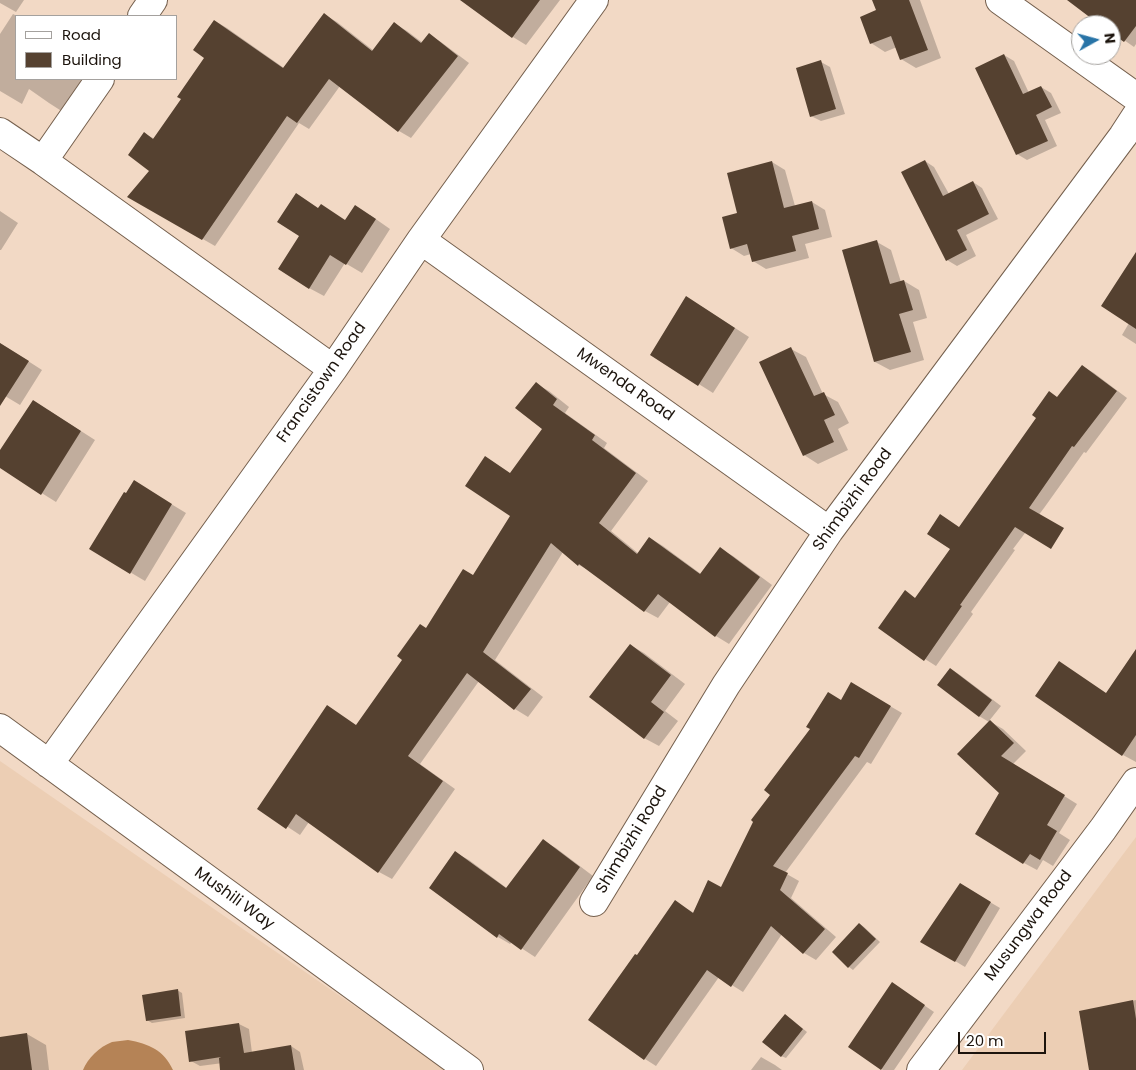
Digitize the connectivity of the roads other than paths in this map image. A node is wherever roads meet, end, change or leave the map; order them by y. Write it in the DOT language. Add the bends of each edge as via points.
graph roads {
  1 [pos="153,0"];
  2 [pos="594,0"];
  3 [pos="1000,0"];
  4 [pos="143,15"];
  5 [pos="99,80"];
  6 [pos="1136,97"];
  7 [pos="0,132"];
  8 [pos="1132,132"];
  9 [pos="44,161"];
  10 [pos="422,240"];
  11 [pos="333,368"];
  12 [pos="829,530"];
  13 [pos="0,728"];
  14 [pos="49,764"];
  15 [pos="1136,782"];
  16 [pos="594,902"];
  17 [pos="469,1070"];
  18 [pos="921,1070"];
  1 -- 4 [label="street"];
  2 -- 10 [label="street, Francistown Road"];
  3 -- 6 [label="street"];
  5 -- 9 [label="street"];
  7 -- 9 [label="street"];
  8 -- 12 [label="street, Shimbizhi Road"];
  9 -- 11 [label="street"];
  10 -- 11 [label="street, Francistown Road"];
  10 -- 12 [label="street, Mwenda Road"];
  11 -- 14 [label="street, Francistown Road"];
  12 -- 16 [label="street, Shimbizhi Road" via="726,685"];
  13 -- 14 [label="street, Mushili Way"];
  14 -- 17 [label="street, Mushili Way"];
  15 -- 18 [label="street, Musungwa Road"];
}
